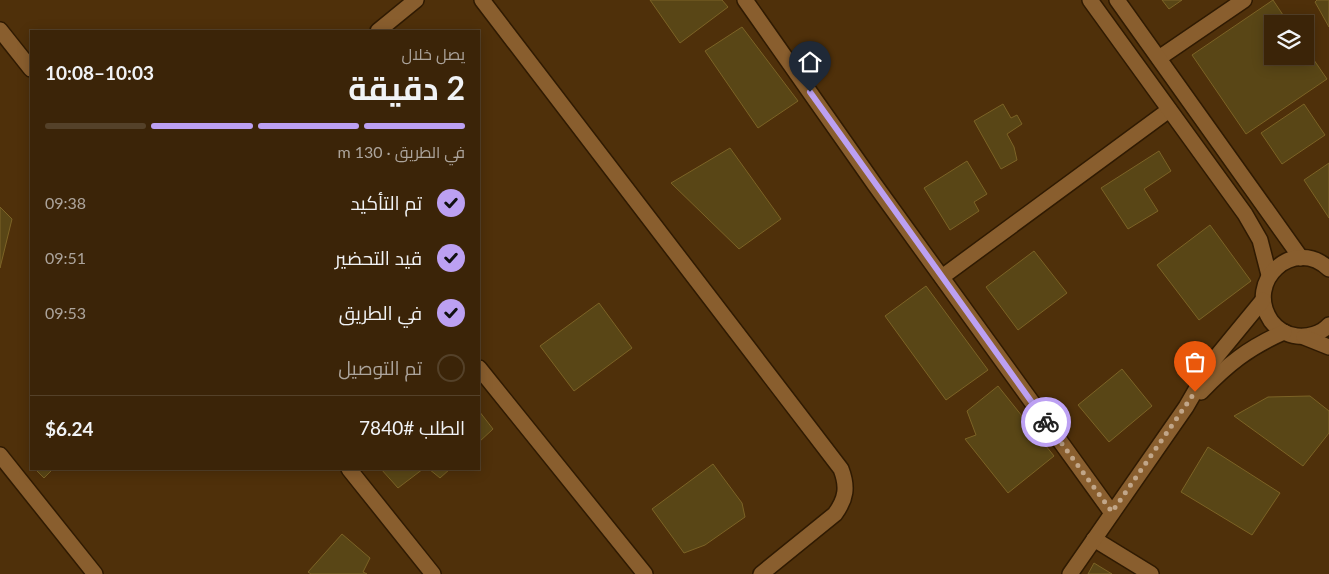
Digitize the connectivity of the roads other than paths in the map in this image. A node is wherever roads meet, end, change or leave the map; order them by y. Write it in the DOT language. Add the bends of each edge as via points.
graph roads {
  1 [pos="416,0"];
  2 [pos="482,0"];
  3 [pos="745,0"];
  4 [pos="1090,0"];
  5 [pos="1117,0"];
  6 [pos="1244,0"];
  7 [pos="0,30"];
  8 [pos="379,30"];
  9 [pos="1159,58"];
  10 [pos="30,68"];
  11 [pos="1169,110"];
  12 [pos="1301,258"];
  13 [pos="1327,266"];
  14 [pos="1270,275"];
  15 [pos="942,277"];
  16 [pos="1263,300"];
  17 [pos="1329,325"];
  18 [pos="1284,332"];
  19 [pos="1304,337"];
  20 [pos="1329,347"];
  21 [pos="480,369"];
  22 [pos="1186,407"];
  23 [pos="0,455"];
  24 [pos="350,470"];
  25 [pos="1112,512"];
  26 [pos="1094,539"];
  27 [pos="96,574"];
  28 [pos="433,574"];
  29 [pos="645,574"];
  30 [pos="761,574"];
  31 [pos="1070,574"];
  32 [pos="1150,574"];
  1 -- 8 [label="street"];
  2 -- 30 [label="street" via="841,469 846,492 839,509"];
  3 -- 15 [label="street"];
  4 -- 11 [label="street"];
  5 -- 9 [label="street"];
  6 -- 9 [label="street"];
  7 -- 10 [label="street"];
  9 -- 12 [label="street"];
  11 -- 14 [label="street" via="1246,214 1260,240"];
  11 -- 15 [label="street"];
  12 -- 13 [label="street"];
  12 -- 14 [label="street" via="1278,266"];
  14 -- 16 [label="street" via="1264,286"];
  15 -- 25 [label="street"];
  16 -- 18 [label="street" via="1273,324"];
  16 -- 22 [label="street" via="1212,362"];
  17 -- 19 [label="street"];
  18 -- 19 [label="street"];
  18 -- 22 [label="street" via="1227,365"];
  19 -- 20 [label="street"];
  21 -- 29 [label="street"];
  22 -- 25 [label="street"];
  23 -- 27 [label="street"];
  24 -- 28 [label="street"];
  25 -- 26 [label="street"];
  26 -- 31 [label="street"];
  26 -- 32 [label="street"];
}
